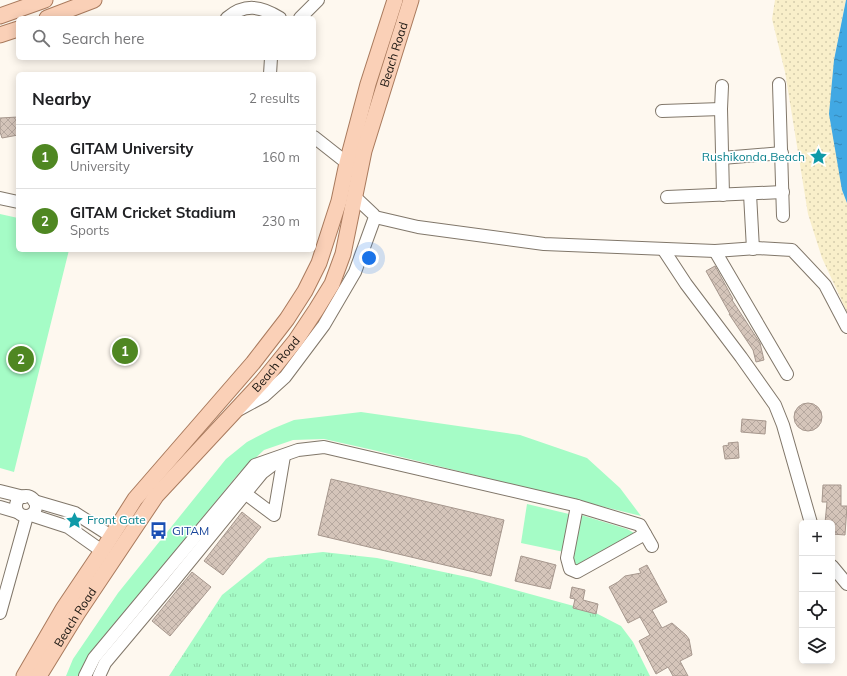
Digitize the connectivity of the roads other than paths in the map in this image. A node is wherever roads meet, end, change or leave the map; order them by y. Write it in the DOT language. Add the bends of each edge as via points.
graph roads {
  1 [pos="45,0"];
  2 [pos="94,0"];
  3 [pos="318,0"];
  4 [pos="395,0"];
  5 [pos="411,0"];
  6 [pos="0,16"];
  7 [pos="52,16"];
  8 [pos="229,16"];
  9 [pos="277,16"];
  10 [pos="302,16"];
  11 [pos="16,29"];
  12 [pos="0,35"];
  13 [pos="271,60"];
  14 [pos="270,72"];
  15 [pos="779,84"];
  16 [pos="722,86"];
  17 [pos="720,109"];
  18 [pos="662,111"];
  19 [pos="316,138"];
  20 [pos="782,153"];
  21 [pos="722,158"];
  22 [pos="353,166"];
  23 [pos="783,192"];
  24 [pos="750,194"];
  25 [pos="723,195"];
  26 [pos="355,197"];
  27 [pos="667,197"];
  28 [pos="0,198"];
  29 [pos="16,202"];
  30 [pos="783,216"];
  31 [pos="375,217"];
  32 [pos="663,249"];
  33 [pos="753,249"];
  34 [pos="715,251"];
  35 [pos="847,327"];
  36 [pos="787,374"];
  37 [pos="234,412"];
  38 [pos="284,456"];
  39 [pos="0,491"];
  40 [pos="246,494"];
  41 [pos="29,499"];
  42 [pos="577,506"];
  43 [pos="0,507"];
  44 [pos="25,514"];
  45 [pos="809,520"];
  46 [pos="642,530"];
  47 [pos="111,536"];
  48 [pos="652,546"];
  49 [pos="102,551"];
  50 [pos="835,570"];
  51 [pos="847,584"];
  52 [pos="0,613"];
  53 [pos="24,676"];
  54 [pos="39,676"];
  55 [pos="85,676"];
  56 [pos="98,676"];
  1 -- 6 [label="main road"];
  2 -- 7 [label="main road"];
  3 -- 10 [label="street"];
  4 -- 22 [label="main road" via="368,84"];
  5 -- 22 [label="main road, Beach Road" via="379,102"];
  8 -- 9 [label="street" via="235,11 249,8 267,10"];
  11 -- 12 [label="main road"];
  13 -- 14 [label="street"];
  15 -- 20 [label="street"];
  16 -- 17 [label="street"];
  17 -- 18 [label="street"];
  17 -- 21 [label="street"];
  19 -- 22 [label="street"];
  20 -- 21 [label="street"];
  20 -- 23 [label="street"];
  21 -- 25 [label="street"];
  22 -- 26 [label="main road, Beach Road"];
  22 -- 47 [label="main road" via="321,256 305,291 287,319 253,363 135,499"];
  23 -- 24 [label="street"];
  23 -- 30 [label="street"];
  24 -- 25 [label="street"];
  24 -- 33 [label="street"];
  25 -- 27 [label="street"];
  26 -- 31 [label="street"];
  26 -- 37 [label="main road, Beach Road" via="343,254 332,284 296,340"];
  28 -- 29 [label="street"];
  31 -- 32 [label="street" via="418,227 544,244"];
  31 -- 37 [label="street" via="354,272 324,325 285,377 264,396"];
  32 -- 34 [label="street"];
  32 -- 45 [label="street" via="775,405"];
  33 -- 34 [label="street"];
  33 -- 35 [label="street" via="792,250 825,285"];
  34 -- 36 [label="street"];
  37 -- 54 [label="main road, Beach Road" via="156,496"];
  38 -- 40 [label="street" via="262,474"];
  38 -- 40 [label="street" via="274,515"];
  38 -- 42 [label="street" via="298,450 324,447"];
  38 -- 55 [label="street" via="255,465 94,658"];
  39 -- 41 [label="street"];
  40 -- 56 [label="street" via="105,663"];
  41 -- 44 [label="street" via="35,508 34,512"];
  41 -- 44 [label="street" via="20,498 16,504"];
  41 -- 47 [label="street" via="75,513"];
  42 -- 46 [label="street"];
  42 -- 46 [label="street" via="567,558 570,569 577,572"];
  43 -- 44 [label="street"];
  44 -- 49 [label="street" via="68,527"];
  44 -- 52 [label="street"];
  46 -- 48 [label="street"];
  47 -- 49 [label="main road"];
  49 -- 53 [label="main road" via="63,609"];
  50 -- 51 [label="street"];
}
